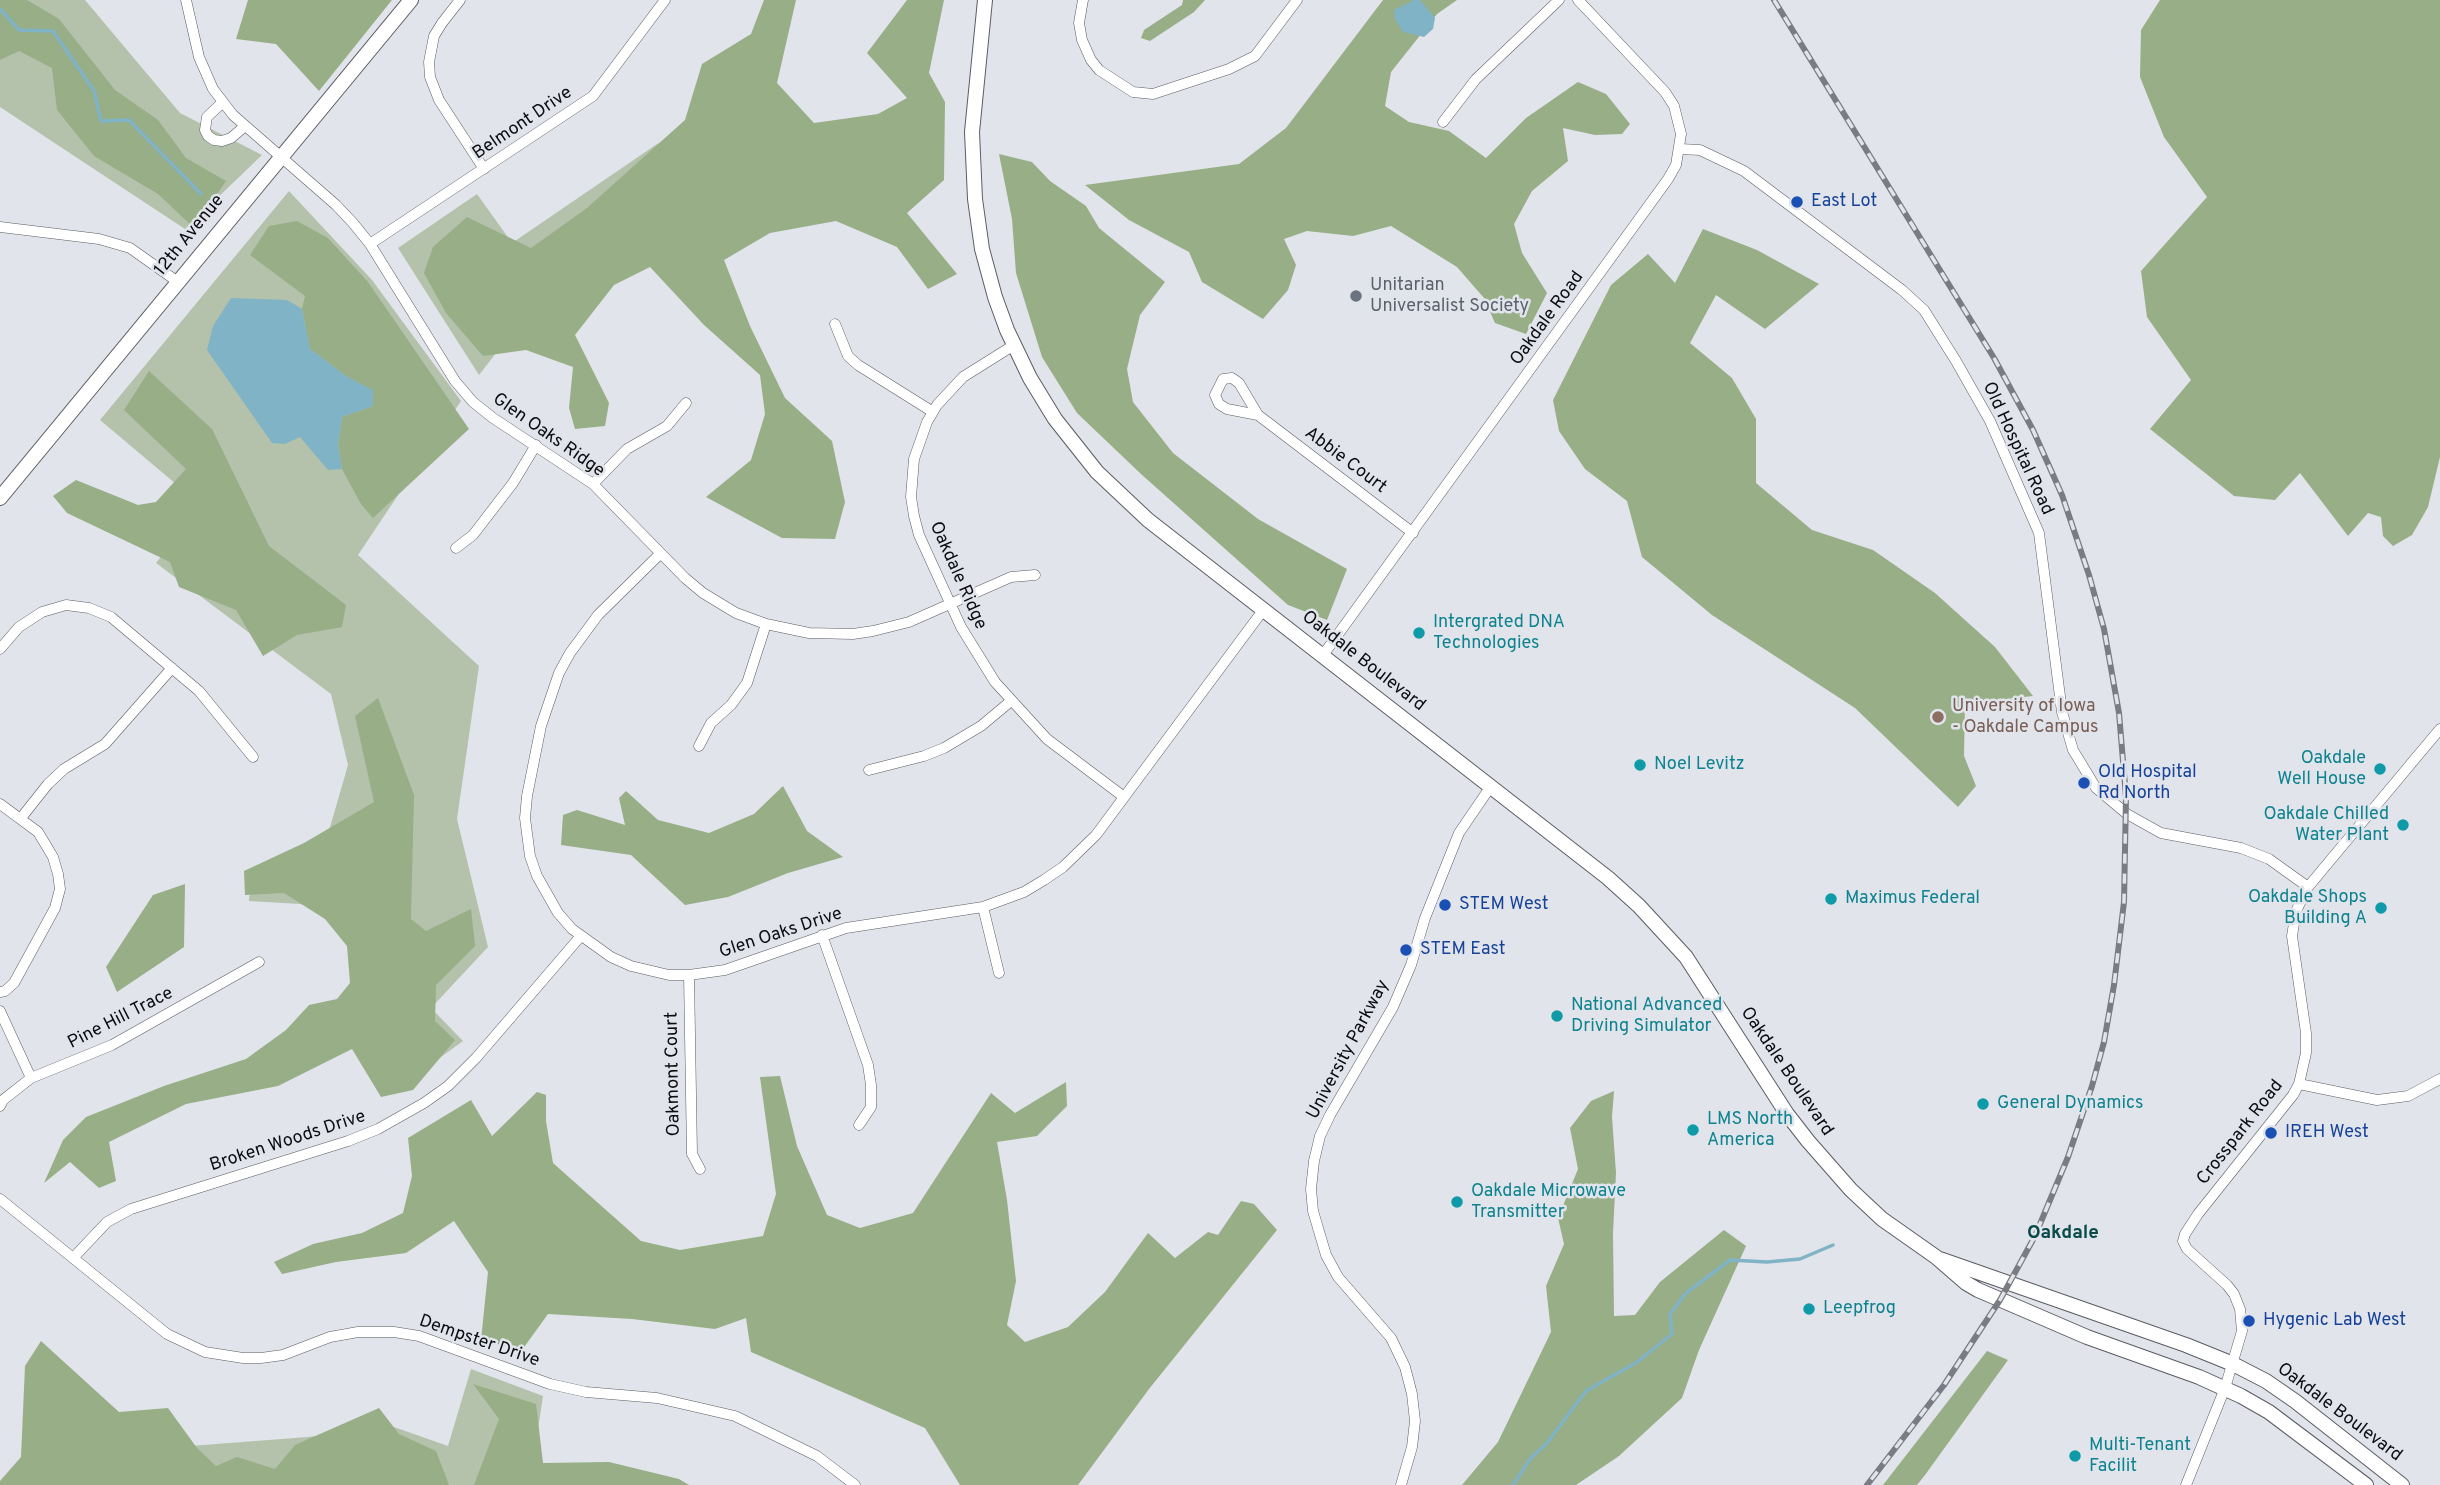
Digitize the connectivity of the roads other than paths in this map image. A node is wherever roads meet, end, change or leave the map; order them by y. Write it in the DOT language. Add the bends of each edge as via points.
graph roads {
  1 [pos="186,0"];
  2 [pos="411,0"];
  3 [pos="460,0"];
  4 [pos="665,0"];
  5 [pos="985,0"];
  6 [pos="1084,0"];
  7 [pos="1297,0"];
  8 [pos="1559,0"];
  9 [pos="1578,0"];
  10 [pos="223,102"];
  11 [pos="1443,121"];
  12 [pos="245,126"];
  13 [pos="1680,149"];
  14 [pos="280,157"];
  15 [pos="484,169"];
  16 [pos="0,227"];
  17 [pos="370,244"];
  18 [pos="178,282"];
  19 [pos="835,324"];
  20 [pos="1014,345"];
  21 [pos="687,403"];
  22 [pos="933,412"];
  23 [pos="1258,415"];
  24 [pos="536,445"];
  25 [pos="593,484"];
  26 [pos="0,498"];
  27 [pos="1413,533"];
  28 [pos="456,548"];
  29 [pos="660,554"];
  30 [pos="1035,575"];
  31 [pos="950,604"];
  32 [pos="1264,610"];
  33 [pos="766,624"];
  34 [pos="0,649"];
  35 [pos="1323,655"];
  36 [pos="172,668"];
  37 [pos="1011,701"];
  38 [pos="2440,729"];
  39 [pos="699,747"];
  40 [pos="253,757"];
  41 [pos="869,770"];
  42 [pos="1491,786"];
  43 [pos="1124,797"];
  44 [pos="0,804"];
  45 [pos="21,818"];
  46 [pos="2308,887"];
  47 [pos="983,907"];
  48 [pos="822,935"];
  49 [pos="580,937"];
  50 [pos="259,962"];
  51 [pos="999,973"];
  52 [pos="689,975"];
  53 [pos="0,992"];
  54 [pos="0,1011"];
  55 [pos="31,1078"];
  56 [pos="2440,1079"];
  57 [pos="2299,1084"];
  58 [pos="0,1106"];
  59 [pos="859,1125"];
  60 [pos="700,1170"];
  61 [pos="0,1199"];
  62 [pos="74,1257"];
  63 [pos="1936,1257"];
  64 [pos="2233,1364"];
  65 [pos="2225,1388"];
  66 [pos="855,1485"];
  67 [pos="1401,1485"];
  68 [pos="2186,1485"];
  69 [pos="2366,1485"];
  70 [pos="2402,1485"];
  1 -- 10 [label="street" via="203,68"];
  2 -- 14 [label="main road, 12th Avenue"];
  3 -- 15 [label="street" via="434,36 430,77 439,100"];
  4 -- 15 [label="street, Belmont Drive" via="593,96"];
  5 -- 20 [label="main road, Oakdale Boulevard" via="972,132 975,199 989,278"];
  6 -- 7 [label="street" via="1079,23 1091,60 1133,92 1153,94 1255,56"];
  8 -- 11 [label="street" via="1476,79"];
  9 -- 13 [label="street, Oakdale Road" via="1665,92 1679,121"];
  10 -- 12 [label="street"];
  10 -- 12 [label="street" via="207,117 208,136 222,141"];
  12 -- 14 [label="street, Glen Oaks Ridge"];
  13 -- 27 [label="street, Oakdale Road" via="1668,179"];
  13 -- 46 [label="street, Old Hospital Road" via="1700,150 1744,172 1902,290 1931,320 1990,421 2039,533 2062,712 2073,750 2096,788 2127,814 2161,833 2241,848 2269,859"];
  14 -- 17 [label="street, Glen Oaks Ridge" via="336,205"];
  14 -- 18 [label="main road, 12th Avenue"];
  15 -- 17 [label="street, Belmont Drive"];
  16 -- 18 [label="street" via="99,239 130,248"];
  17 -- 24 [label="street, Glen Oaks Ridge" via="455,382 493,418"];
  18 -- 26 [label="main road, 12th Avenue"];
  19 -- 22 [label="street" via="858,365"];
  20 -- 22 [label="street, Oakdale Ridge" via="963,377"];
  20 -- 32 [label="main road, Oakdale Boulevard" via="1050,410 1097,472 1148,520"];
  21 -- 25 [label="street" via="667,426 627,449"];
  22 -- 31 [label="street, Oakdale Ridge" via="914,459 911,498 919,535"];
  23 -- 23 [label="street, Abbie Court" via="1240,383 1223,379 1215,395 1219,404"];
  23 -- 27 [label="street, Abbie Court"];
  24 -- 25 [label="street, Glen Oaks Ridge"];
  24 -- 28 [label="street" via="513,484 473,535"];
  25 -- 29 [label="street, Glen Oaks Ridge"];
  27 -- 35 [label="street, Oakdale Road"];
  29 -- 33 [label="street, Glen Oaks Ridge" via="709,597"];
  29 -- 49 [label="street, Glen Oaks Drive" via="583,634 559,673 541,726 525,818 530,856 546,895"];
  30 -- 31 [label="street, Glen Oaks Ridge" via="1011,577"];
  31 -- 33 [label="street, Glen Oaks Ridge" via="893,627 853,634 809,634"];
  31 -- 37 [label="street, Oakdale Ridge" via="973,650"];
  32 -- 35 [label="main road, Oakdale Boulevard"];
  32 -- 43 [label="street, Glen Oaks Drive"];
  33 -- 39 [label="street" via="747,684 711,723"];
  34 -- 36 [label="street" via="31,619 66,605 111,617"];
  35 -- 42 [label="main road, Oakdale Boulevard"];
  36 -- 40 [label="street" via="199,691"];
  36 -- 45 [label="street" via="105,744 64,769"];
  37 -- 41 [label="street" via="944,748"];
  37 -- 43 [label="street, Oakdale Ridge" via="1057,747"];
  38 -- 46 [label="street, Crosspark Road"];
  42 -- 63 [label="main road, Oakdale Boulevard" via="1608,878 1659,927 1686,957 1808,1142 1866,1205"];
  42 -- 67 [label="street, University Parkway" via="1459,833 1393,1007 1330,1115 1314,1161 1313,1211 1326,1255 1391,1338 1405,1367 1415,1421"];
  43 -- 47 [label="street, Glen Oaks Drive" via="1096,835 1063,867 1024,892"];
  44 -- 45 [label="street"];
  45 -- 53 [label="street" via="38,832 53,857 60,889 55,908 14,983"];
  46 -- 57 [label="street, Crosspark Road" via="2296,911 2292,936 2306,1033"];
  47 -- 48 [label="street, Glen Oaks Drive"];
  47 -- 51 [label="street"];
  48 -- 52 [label="street, Glen Oaks Drive" via="725,970"];
  48 -- 59 [label="street" via="871,1085 871,1107"];
  49 -- 52 [label="street, Glen Oaks Drive" via="631,966"];
  49 -- 62 [label="street, Broken Woods Drive" via="476,1058 424,1103 348,1141 131,1209 107,1222"];
  50 -- 55 [label="street, Pine Hill Trace" via="112,1045"];
  52 -- 60 [label="street, Oakmont Court" via="691,1154"];
  54 -- 55 [label="street"];
  55 -- 58 [label="street, Pine Hill Trace"];
  56 -- 57 [label="street" via="2408,1096 2377,1100"];
  57 -- 64 [label="street, Crosspark Road" via="2198,1214 2183,1241 2227,1285 2240,1308 2242,1331"];
  61 -- 62 [label="street, Dempster Drive"];
  62 -- 66 [label="street, Dempster Drive" via="167,1334 205,1352 261,1358 358,1332 419,1336 550,1384 657,1398 735,1416 817,1456"];
  63 -- 64 [label="main road, Oakdale Boulevard"];
  63 -- 65 [label="main road, Oakdale Boulevard" via="1966,1283 2000,1300"];
  64 -- 65 [label="street, Crosspark Road"];
  64 -- 70 [label="main road, Oakdale Boulevard" via="2288,1396"];
  65 -- 68 [label="street, Crosspark Road"];
  65 -- 69 [label="main road, Oakdale Boulevard" via="2269,1412"];
}
